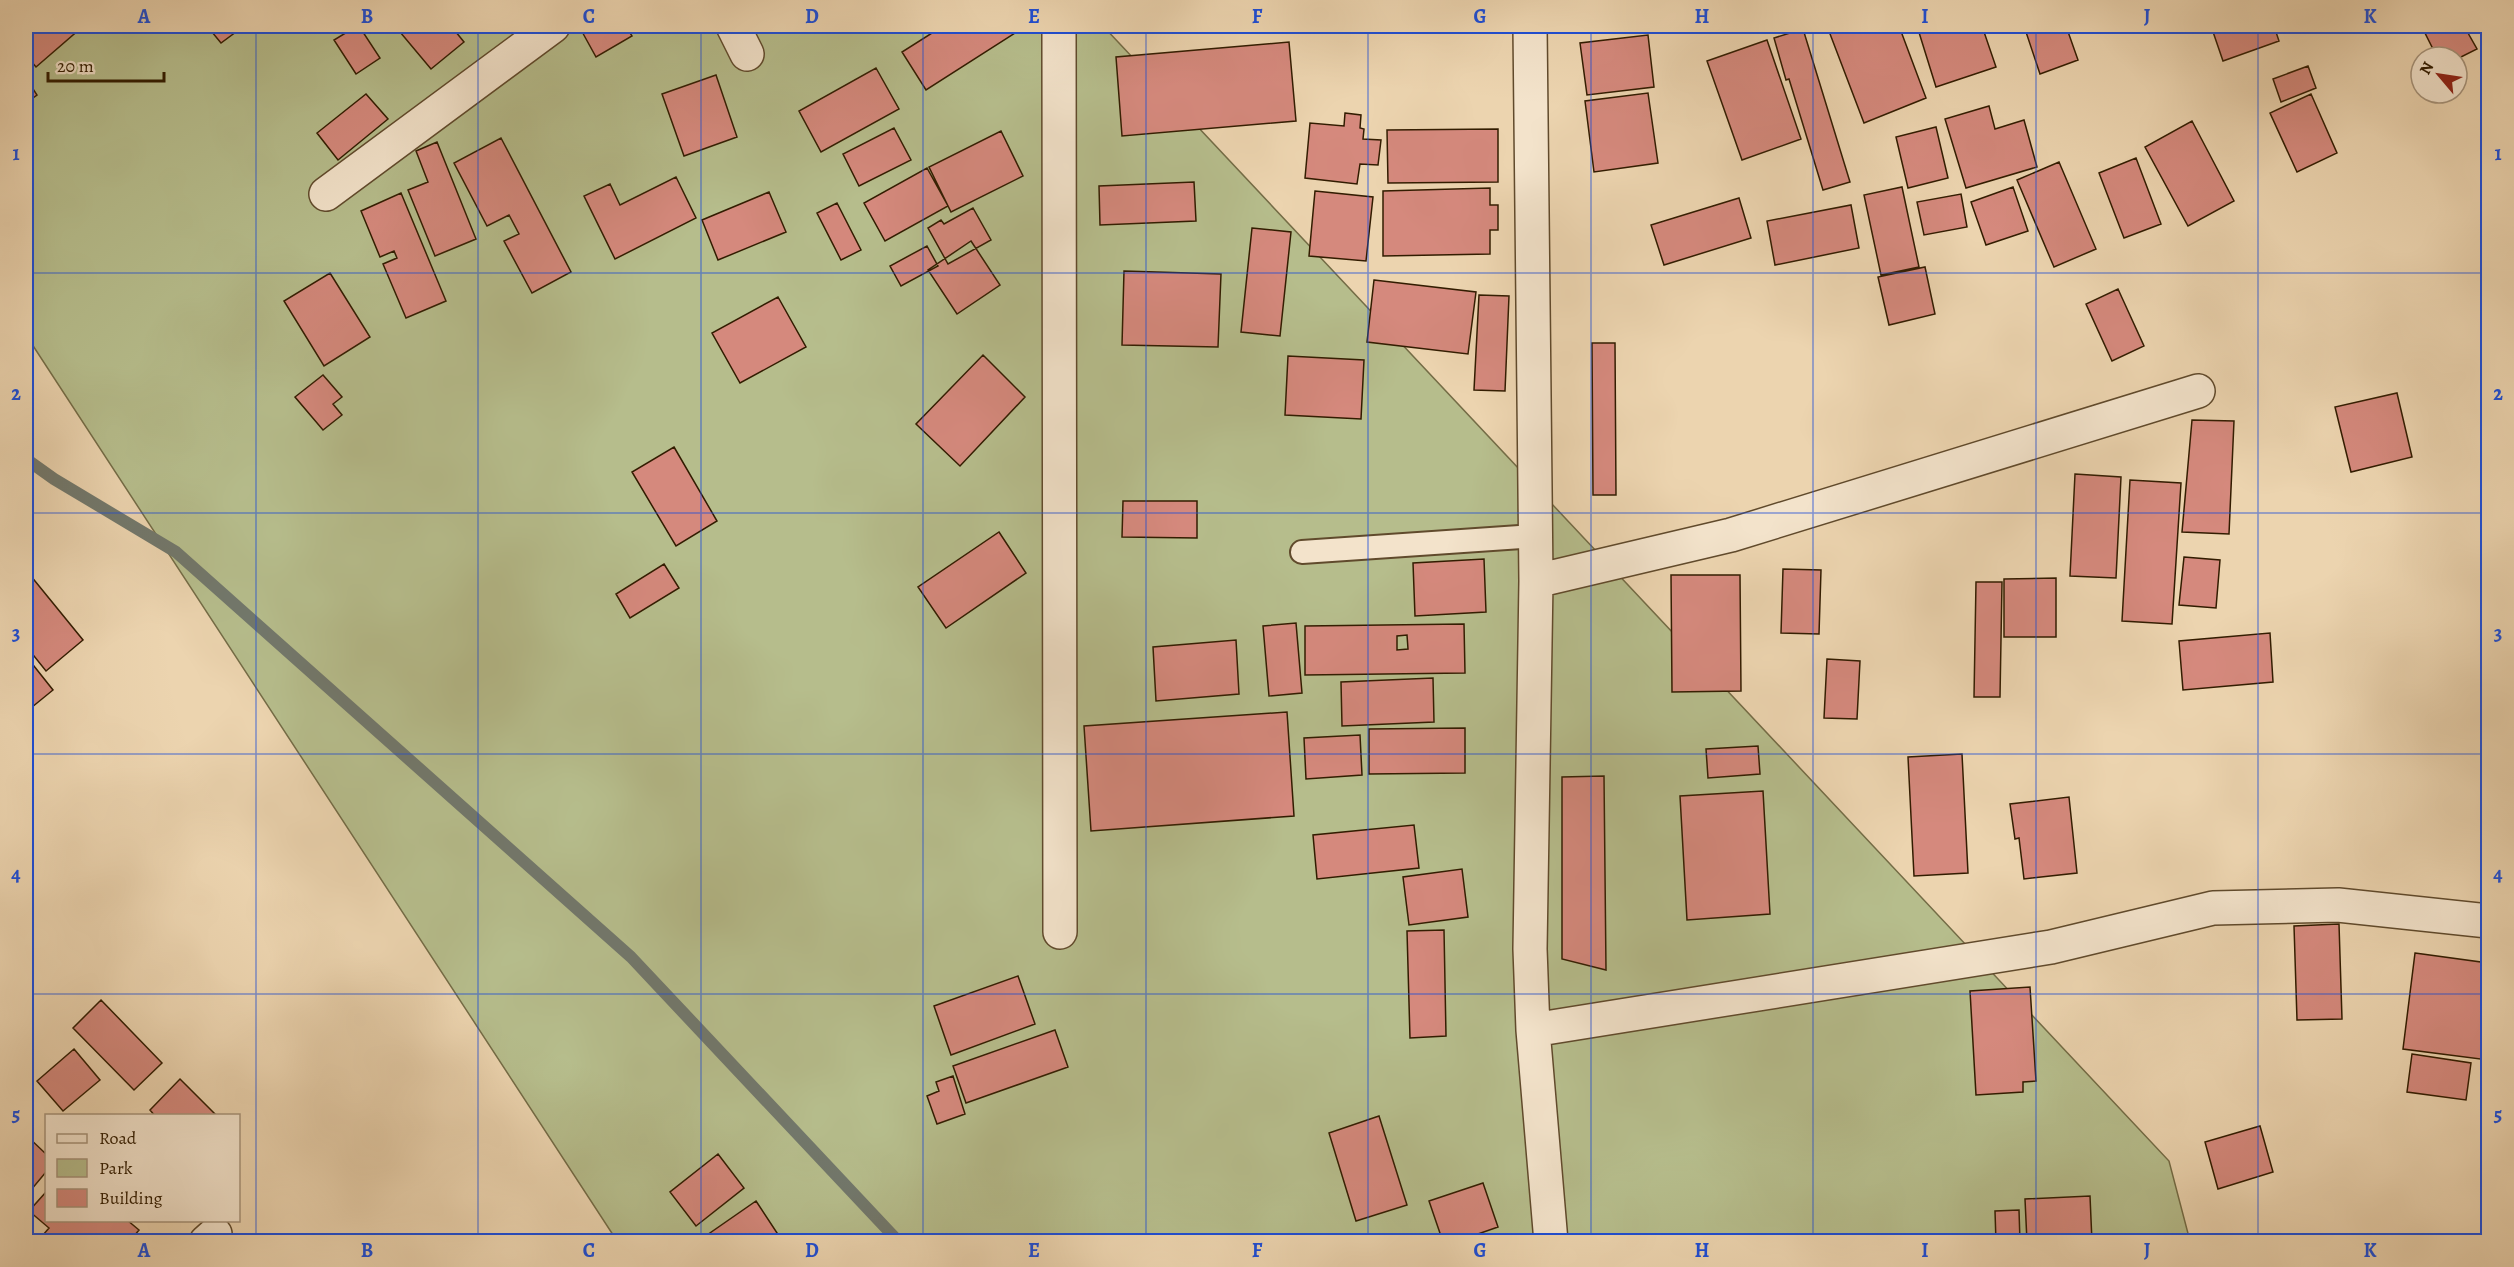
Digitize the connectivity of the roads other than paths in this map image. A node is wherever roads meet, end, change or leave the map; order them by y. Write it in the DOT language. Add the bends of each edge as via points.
graph roads {
  1 [pos="553,26"];
  2 [pos="1059,26"];
  3 [pos="1530,26"];
  4 [pos="326,194"];
  5 [pos="2198,392"];
  6 [pos="1535,536"];
  7 [pos="1302,552"];
  8 [pos="1536,581"];
  9 [pos="2488,921"];
  10 [pos="1060,932"];
  11 [pos="1533,1030"];
  12 [pos="1551,1242"];
  1 -- 4 [label="street"];
  2 -- 10 [label="street"];
  3 -- 6 [label="street"];
  5 -- 8 [label="street" via="1731,535"];
  6 -- 7 [label="lane"];
  6 -- 8 [label="street"];
  8 -- 11 [label="street" via="1530,949"];
  9 -- 11 [label="street" via="2338,905 2213,908 2051,947"];
  11 -- 12 [label="street"];
}
